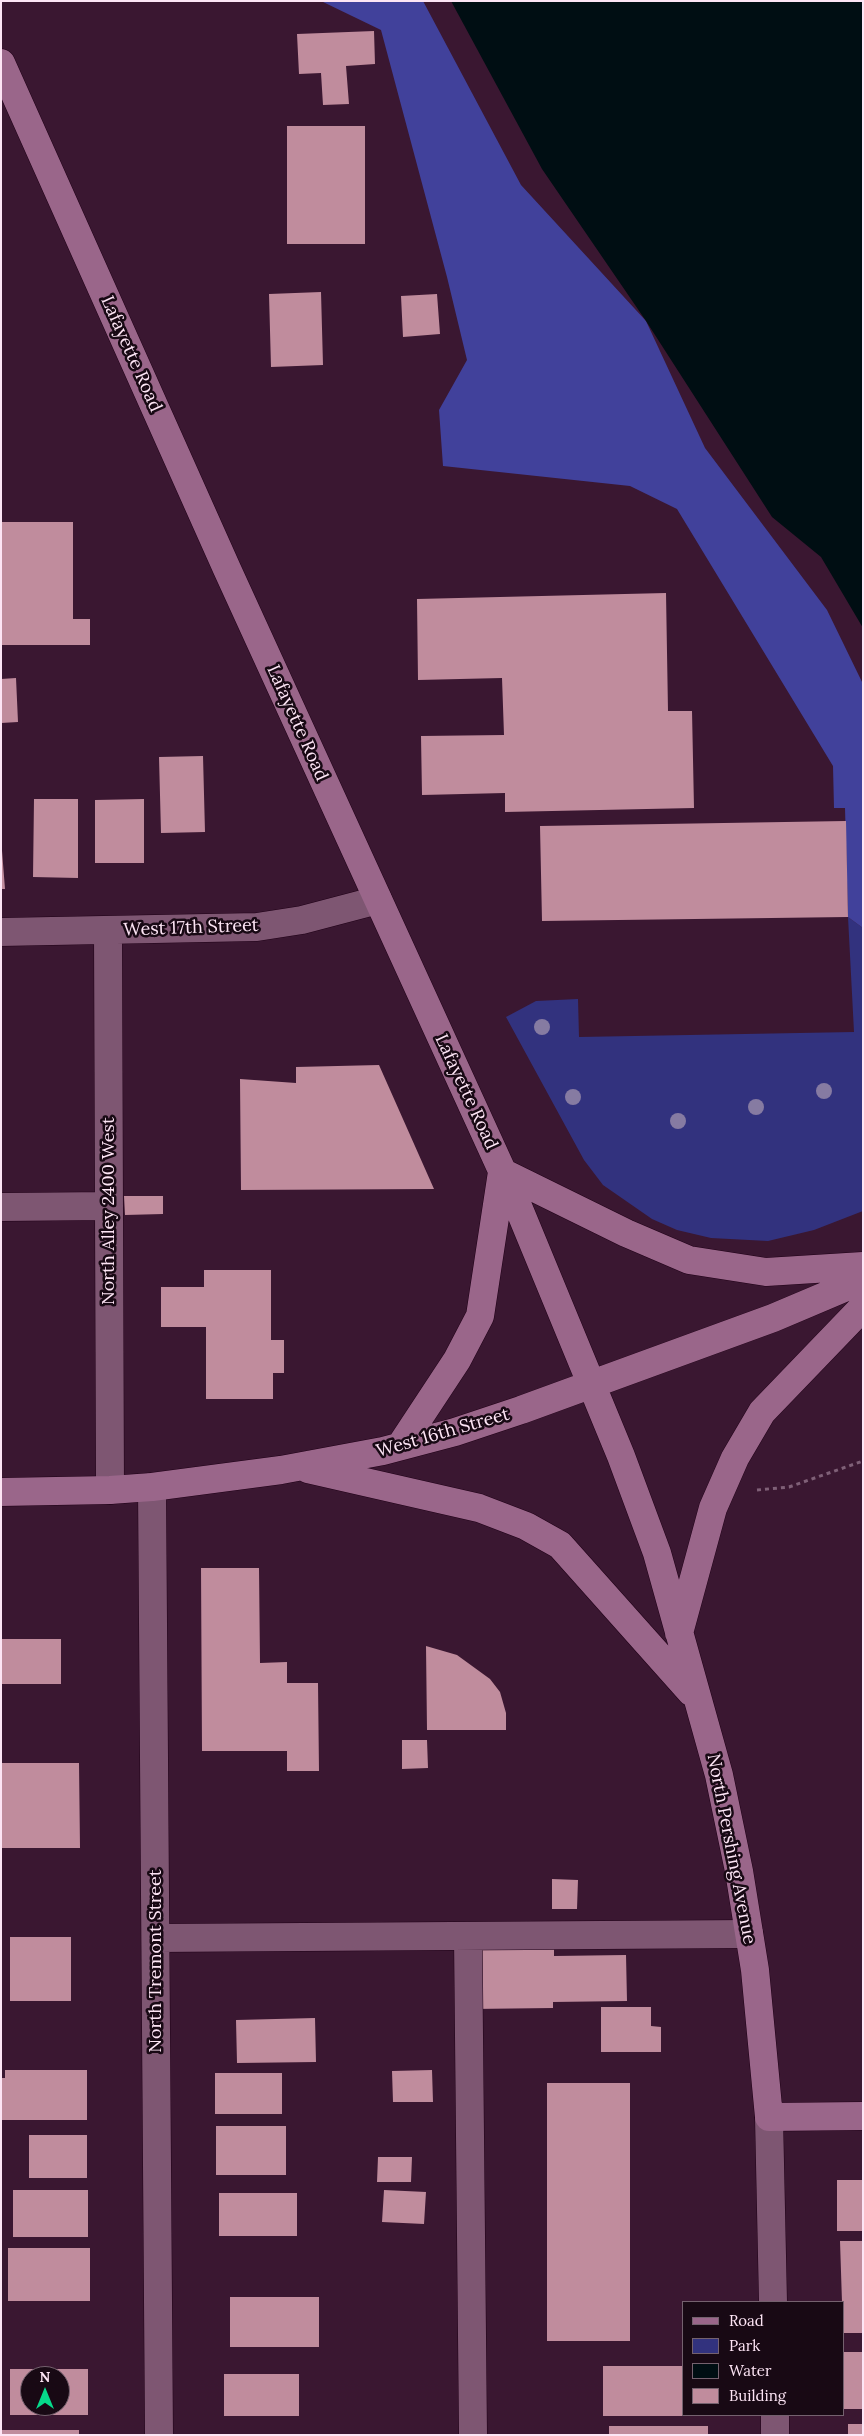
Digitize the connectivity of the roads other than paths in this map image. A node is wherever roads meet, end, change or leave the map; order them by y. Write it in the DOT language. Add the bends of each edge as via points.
graph roads {
  1 [pos="1,63"];
  2 [pos="378,900"];
  3 [pos="108,931"];
  4 [pos="1,932"];
  5 [pos="502,1172"];
  6 [pos="109,1206"];
  7 [pos="1,1207"];
  8 [pos="863,1266"];
  9 [pos="863,1280"];
  10 [pos="863,1307"];
  11 [pos="590,1385"];
  12 [pos="401,1445"];
  13 [pos="299,1467"];
  14 [pos="152,1487"];
  15 [pos="110,1490"];
  16 [pos="1,1492"];
  17 [pos="678,1634"];
  18 [pos="696,1697"];
  19 [pos="749,1934"];
  20 [pos="468,1936"];
  21 [pos="156,1938"];
  22 [pos="863,2116"];
  23 [pos="769,2117"];
  24 [pos="773,2301"];
  25 [pos="775,2416"];
  26 [pos="159,2435"];
  27 [pos="473,2435"];
  28 [pos="775,2435"];
  1 -- 2 [label="main road, Lafayette Road"];
  2 -- 3 [label="street, West 17th Street" via="280,925"];
  2 -- 5 [label="main road, Lafayette Road"];
  3 -- 4 [label="street, West 17th Street"];
  3 -- 6 [label="street, North Alley 2400 West"];
  5 -- 8 [label="main road" via="689,1260 766,1272"];
  5 -- 11 [label="main road, Lafayette Road"];
  5 -- 12 [label="main road" via="480,1316 457,1360"];
  6 -- 7 [label="street"];
  6 -- 15 [label="street, North Alley 2400 West"];
  9 -- 11 [label="main road, West 16th Street" via="773,1318"];
  10 -- 17 [label="main road" via="762,1412 713,1508"];
  11 -- 12 [label="main road, West 16th Street" via="499,1418"];
  11 -- 17 [label="main road, North Pershing Avenue" via="621,1456 656,1553"];
  12 -- 13 [label="main road, West 16th Street"];
  13 -- 14 [label="main road, West 16th Street"];
  13 -- 18 [label="main road" via="479,1508 526,1526 560,1545"];
  14 -- 15 [label="main road, West 16th Street"];
  14 -- 21 [label="street, North Tremont Street"];
  15 -- 16 [label="main road, West 16th Street"];
  17 -- 18 [label="main road, North Pershing Avenue"];
  18 -- 19 [label="main road, North Pershing Avenue" via="720,1775"];
  19 -- 20 [label="street"];
  19 -- 23 [label="main road, North Pershing Avenue"];
  20 -- 21 [label="street"];
  20 -- 27 [label="street"];
  21 -- 26 [label="street, North Tremont Street"];
  22 -- 23 [label="main road"];
  23 -- 24 [label="street, North Pershing Avenue"];
  25 -- 28 [label="street"];
}
